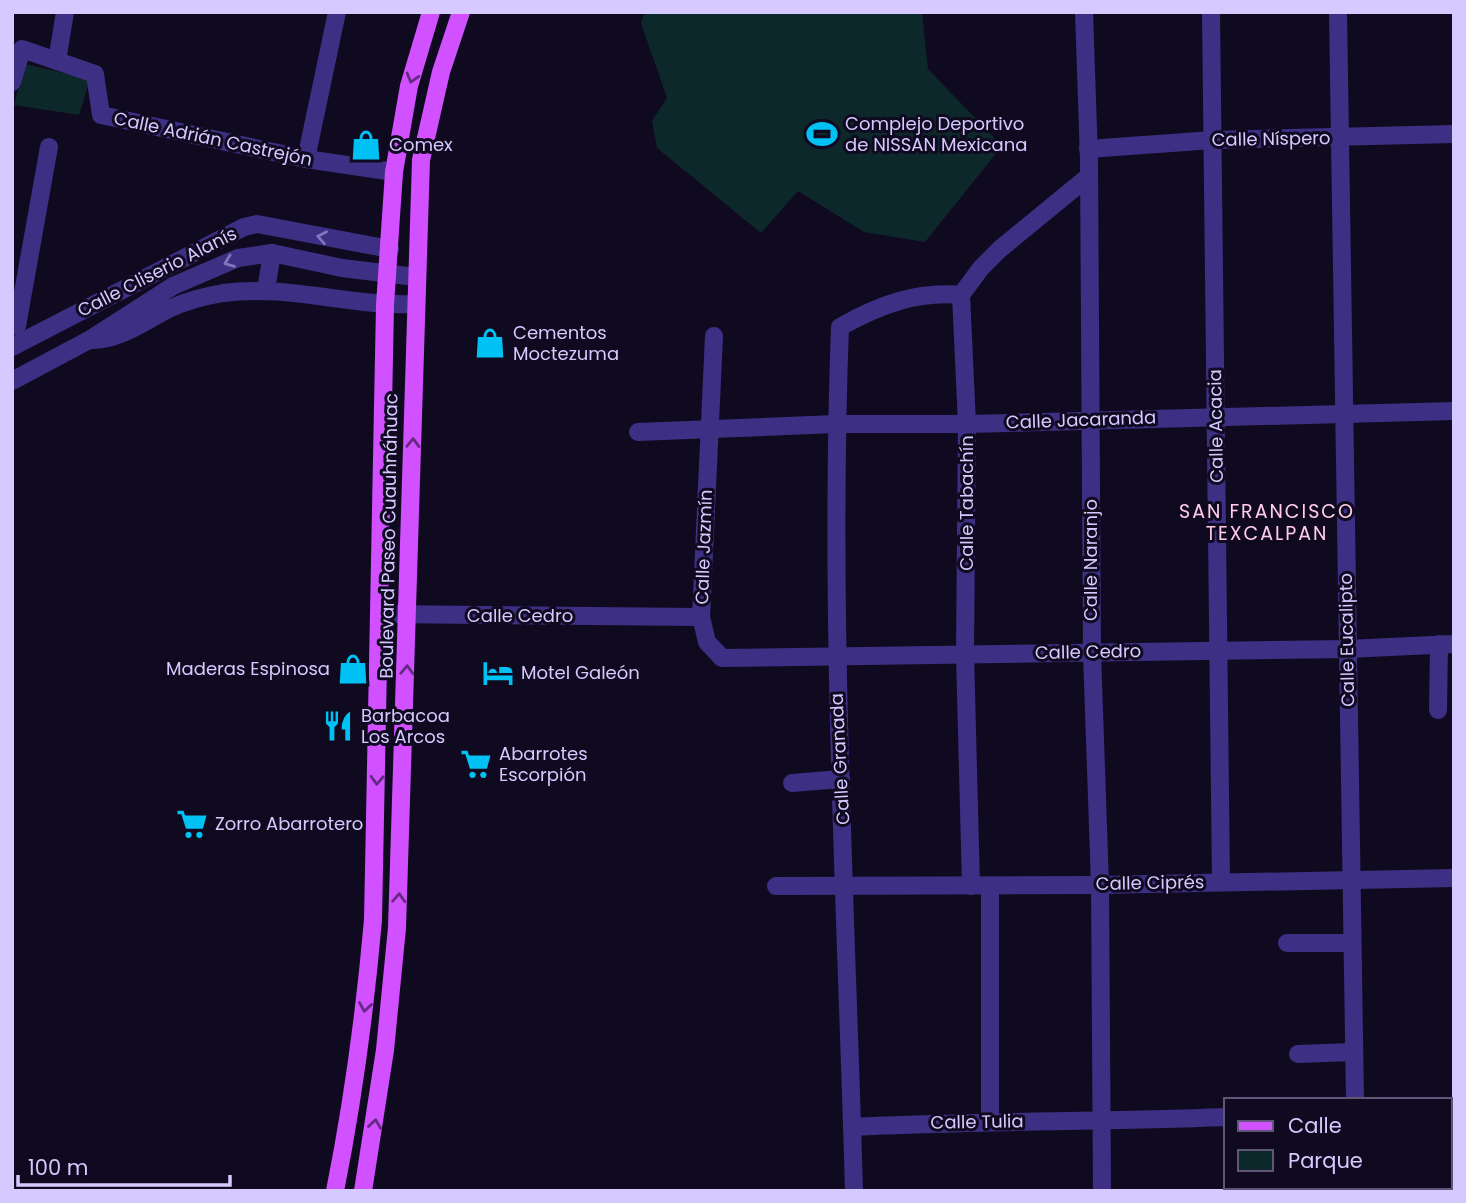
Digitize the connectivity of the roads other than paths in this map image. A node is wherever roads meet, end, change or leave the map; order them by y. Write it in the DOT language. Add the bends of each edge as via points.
graph roads {
  1 [pos="65,12"];
  2 [pos="337,12"];
  3 [pos="431,12"];
  4 [pos="461,12"];
  5 [pos="1084,12"];
  6 [pos="1211,12"];
  7 [pos="1338,12"];
  8 [pos="57,61"];
  9 [pos="12,82"];
  10 [pos="1454,134"];
  11 [pos="1340,138"];
  12 [pos="1213,140"];
  13 [pos="49,147"];
  14 [pos="1088,149"];
  15 [pos="306,159"];
  16 [pos="394,172"];
  17 [pos="1089,176"];
  18 [pos="390,249"];
  19 [pos="272,253"];
  20 [pos="387,275"];
  21 [pos="416,277"];
  22 [pos="266,290"];
  23 [pos="961,295"];
  24 [pos="416,304"];
  25 [pos="386,306"];
  26 [pos="17,333"];
  27 [pos="714,336"];
  28 [pos="89,340"];
  29 [pos="43,363"];
  30 [pos="12,381"];
  31 [pos="1454,411"];
  32 [pos="1344,415"];
  33 [pos="1216,416"];
  34 [pos="1090,419"];
  35 [pos="836,424"];
  36 [pos="967,424"];
  37 [pos="709,430"];
  38 [pos="638,432"];
  39 [pos="381,614"];
  40 [pos="409,615"];
  41 [pos="701,617"];
  42 [pos="1447,644"];
  43 [pos="1347,649"];
  44 [pos="1219,650"];
  45 [pos="1092,653"];
  46 [pos="965,654"];
  47 [pos="835,657"];
  48 [pos="722,658"];
  49 [pos="1438,710"];
  50 [pos="841,779"];
  51 [pos="792,783"];
  52 [pos="1454,878"];
  53 [pos="1222,882"];
  54 [pos="1352,882"];
  55 [pos="1100,885"];
  56 [pos="776,886"];
  57 [pos="846,886"];
  58 [pos="971,886"];
  59 [pos="990,886"];
  60 [pos="1287,943"];
  61 [pos="1352,943"];
  62 [pos="1352,1052"];
  63 [pos="1298,1054"];
  64 [pos="1354,1098"];
  65 [pos="1224,1116"];
  66 [pos="990,1120"];
  67 [pos="1101,1122"];
  68 [pos="852,1127"];
  69 [pos="335,1191"];
  70 [pos="363,1191"];
  71 [pos="854,1191"];
  72 [pos="1102,1191"];
  1 -- 8 [label="street"];
  2 -- 15 [label="street"];
  3 -- 16 [label="main road, Boulevard Paseo Cuauhnáhuac, one-way" via="409,86"];
  4 -- 21 [label="main road, Boulevard Paseo Cuauhnáhuac" via="425,136"];
  5 -- 14 [label="street, Calle Naranjo"];
  6 -- 12 [label="street, Calle Acacia"];
  7 -- 11 [label="street, Calle Eucalipto"];
  8 -- 9 [label="street, Calle Adrián Castrejón" via="22,49"];
  8 -- 15 [label="street, Calle Adrián Castrejón" via="94,74 101,115"];
  10 -- 11 [label="street, Calle Níspero"];
  11 -- 12 [label="street, Calle Níspero"];
  11 -- 32 [label="street, Calle Eucalipto"];
  12 -- 14 [label="street, Calle Níspero"];
  12 -- 33 [label="street, Calle Acacia"];
  13 -- 26 [label="street"];
  14 -- 17 [label="street, Calle Naranjo"];
  15 -- 16 [label="street, Calle Adrián Castrejón"];
  16 -- 18 [label="main road, Boulevard Paseo Cuauhnáhuac"];
  17 -- 23 [label="street" via="1000,248"];
  17 -- 34 [label="street, Calle Naranjo"];
  18 -- 20 [label="main road, Boulevard Paseo Cuauhnáhuac"];
  18 -- 26 [label="street, Calle Cliserio Alanís, one-way" via="257,224"];
  19 -- 20 [label="street, Calle Cliserio Alanís"];
  19 -- 22 [label="street"];
  19 -- 28 [label="street, Calle Cliserio Alanís, one-way" via="237,258 173,286"];
  20 -- 21 [label="street, Calle Cliserio Alanís"];
  20 -- 25 [label="main road, Boulevard Paseo Cuauhnáhuac"];
  21 -- 24 [label="main road, Boulevard Paseo Cuauhnáhuac"];
  22 -- 25 [label="street, Calle Cliserio Alanís"];
  22 -- 28 [label="street, Calle Cliserio Alanís" via="219,294 175,306 109,340"];
  23 -- 35 [label="street, Calle Granada" via="933,292 906,297 840,327"];
  23 -- 36 [label="street, Calle Tabachín"];
  24 -- 25 [label="street, Calle Cliserio Alanís"];
  40 -- 24 [label="main road, Boulevard Paseo Cuauhnáhuac, one-way"];
  25 -- 39 [label="main road, Boulevard Paseo Cuauhnáhuac"];
  26 -- 29 [label="street"];
  27 -- 37 [label="street, Calle Jazmín"];
  28 -- 29 [label="street, Calle Cliserio Alanís"];
  29 -- 30 [label="street, Calle Cliserio Alanís"];
  31 -- 32 [label="street, Calle Jacaranda"];
  32 -- 33 [label="street, Calle Jacaranda"];
  32 -- 43 [label="street, Calle Eucalipto"];
  33 -- 34 [label="street, Calle Jacaranda"];
  33 -- 44 [label="street, Calle Acacia"];
  34 -- 36 [label="street, Calle Jacaranda"];
  34 -- 45 [label="street, Calle Naranjo"];
  35 -- 36 [label="street, Calle Jacaranda"];
  35 -- 37 [label="street, Calle Jacaranda"];
  35 -- 47 [label="street, Calle Granada"];
  36 -- 46 [label="street, Calle Tabachín"];
  37 -- 38 [label="street, Calle Jacaranda"];
  37 -- 41 [label="street, Calle Jazmín"];
  39 -- 40 [label="street, Calle Cedro"];
  39 -- 69 [label="main road, Boulevard Paseo Cuauhnáhuac, one-way" via="373,920 348,1127"];
  40 -- 41 [label="street, Calle Cedro"];
  70 -- 40 [label="main road, Boulevard Paseo Cuauhnáhuac, one-way" via="385,1050 397,928"];
  41 -- 48 [label="street, Calle Jazmín" via="707,642"];
  42 -- 43 [label="street, Calle Cedro"];
  42 -- 49 [label="street"];
  43 -- 44 [label="street, Calle Cedro"];
  43 -- 54 [label="street, Calle Eucalipto"];
  44 -- 45 [label="street, Calle Cedro"];
  44 -- 53 [label="street, Calle Acacia"];
  45 -- 46 [label="street, Calle Cedro"];
  45 -- 55 [label="street, Calle Naranjo"];
  46 -- 47 [label="street, Calle Cedro"];
  46 -- 58 [label="street, Calle Tabachín"];
  47 -- 48 [label="street, Calle Cedro"];
  47 -- 50 [label="street, Calle Granada"];
  50 -- 51 [label="street"];
  50 -- 57 [label="street, Calle Granada"];
  52 -- 54 [label="street, Calle Ciprés"];
  53 -- 54 [label="street, Calle Ciprés"];
  53 -- 55 [label="street, Calle Ciprés"];
  54 -- 61 [label="street, Calle Eucalipto"];
  55 -- 59 [label="street, Calle Ciprés"];
  55 -- 67 [label="street, Calle Naranjo"];
  56 -- 57 [label="street, Calle Ciprés"];
  57 -- 58 [label="street, Calle Ciprés"];
  57 -- 68 [label="street, Calle Granada"];
  58 -- 59 [label="street, Calle Ciprés"];
  59 -- 66 [label="street"];
  60 -- 61 [label="street"];
  61 -- 62 [label="street, Calle Eucalipto"];
  62 -- 63 [label="street"];
  62 -- 64 [label="street, Calle Eucalipto"];
  65 -- 67 [label="street, Calle Tulia"];
  66 -- 67 [label="street, Calle Tulia"];
  66 -- 68 [label="street, Calle Tulia"];
  67 -- 72 [label="street, Calle Naranjo"];
  68 -- 71 [label="street, Calle Granada"];
}
